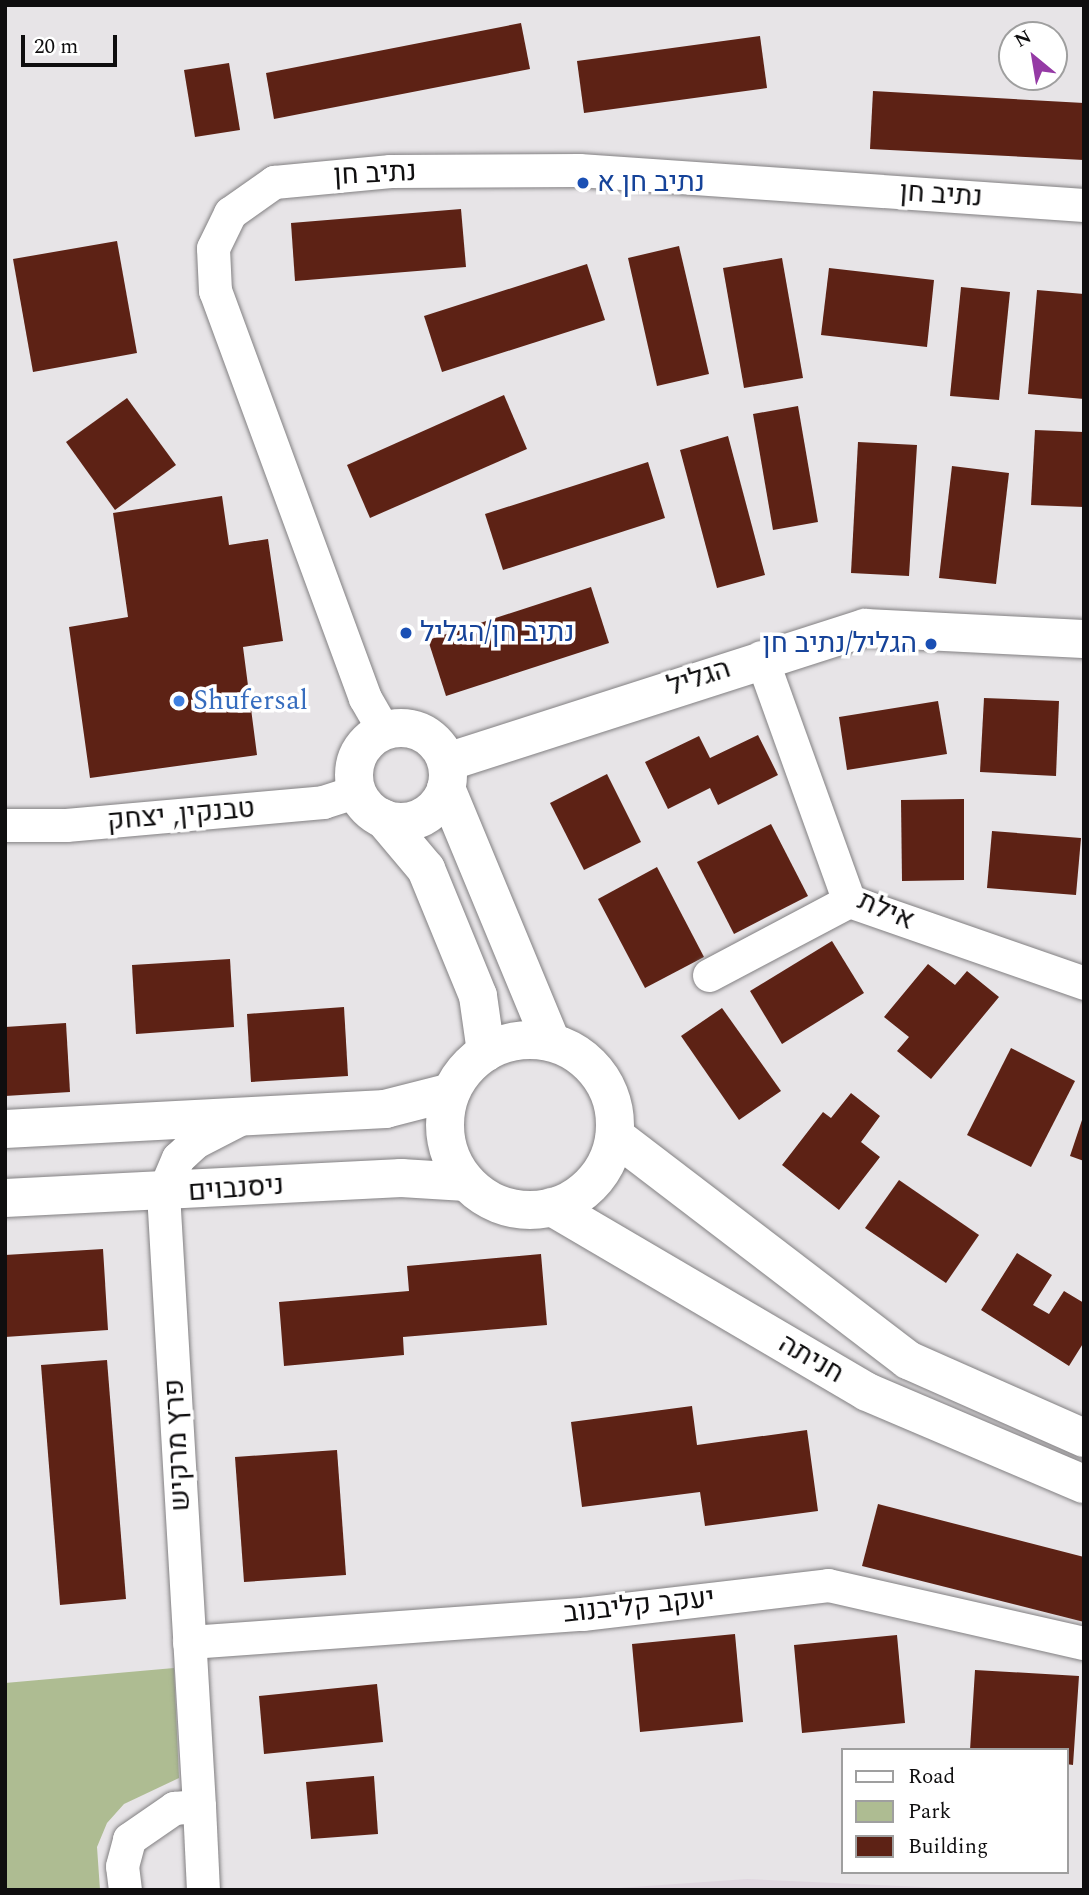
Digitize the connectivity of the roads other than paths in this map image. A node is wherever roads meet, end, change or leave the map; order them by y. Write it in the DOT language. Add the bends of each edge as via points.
graph roads {
  1 [pos="1084,205"];
  2 [pos="1084,639"];
  3 [pos="761,657"];
  4 [pos="384,731"];
  5 [pos="446,775"];
  6 [pos="356,791"];
  7 [pos="383,818"];
  8 [pos="5,825"];
  9 [pos="849,901"];
  10 [pos="709,975"];
  11 [pos="1084,983"];
  12 [pos="551,1042"];
  13 [pos="486,1052"];
  14 [pos="451,1092"];
  15 [pos="238,1120"];
  16 [pos="5,1129"];
  17 [pos="615,1136"];
  18 [pos="466,1182"];
  19 [pos="163,1194"];
  20 [pos="5,1198"];
  21 [pos="552,1207"];
  22 [pos="1084,1438"];
  23 [pos="1084,1485"];
  24 [pos="189,1642"];
  25 [pos="1084,1643"];
  26 [pos="199,1806"];
  27 [pos="125,1890"];
  28 [pos="203,1890"];
  1 -- 4 [label="street, נתיב חן" via="579,170 390,172 274,182 230,213 213,248 215,291 355,673"];
  2 -- 3 [label="street, הגליל" via="865,628"];
  3 -- 5 [label="street, הגליל"];
  3 -- 9 [label="street, אילת"];
  4 -- 5 [label="street" via="419,731 432,738"];
  4 -- 6 [label="street" via="359,755"];
  5 -- 7 [label="street" via="440,803 414,820"];
  5 -- 12 [label="street"];
  6 -- 7 [label="street"];
  6 -- 8 [label="street, טבנקין, יצחק" via="323,802 66,825"];
  7 -- 13 [label="street" via="426,869 478,996"];
  9 -- 10 [label="street"];
  9 -- 11 [label="street, אילת"];
  12 -- 13 [label="street" via="528,1040"];
  12 -- 17 [label="street" via="584,1059 603,1081 614,1108"];
  13 -- 14 [label="street" via="465,1070"];
  14 -- 15 [label="street" via="384,1109"];
  14 -- 18 [label="street" via="445,1139"];
  15 -- 16 [label="street"];
  15 -- 19 [label="street, פרץ מרקיש" via="195,1142 178,1158"];
  17 -- 21 [label="street" via="593,1181"];
  17 -- 22 [label="street, חניתה" via="908,1360"];
  18 -- 19 [label="street, ניסנבוים" via="401,1178"];
  18 -- 21 [label="street" via="506,1207"];
  19 -- 20 [label="street, ניסנבוים"];
  19 -- 24 [label="street, פרץ מרקיש"];
  21 -- 23 [label="street, חניתה" via="867,1392"];
  24 -- 25 [label="street, יעקב קליבנוב" via="582,1614 828,1585"];
  24 -- 26 [label="street, פרץ מרקיש"];
  26 -- 27 [label="street" via="174,1808 129,1839 122,1866"];
  26 -- 28 [label="street, פרץ מרקיש"];
}
